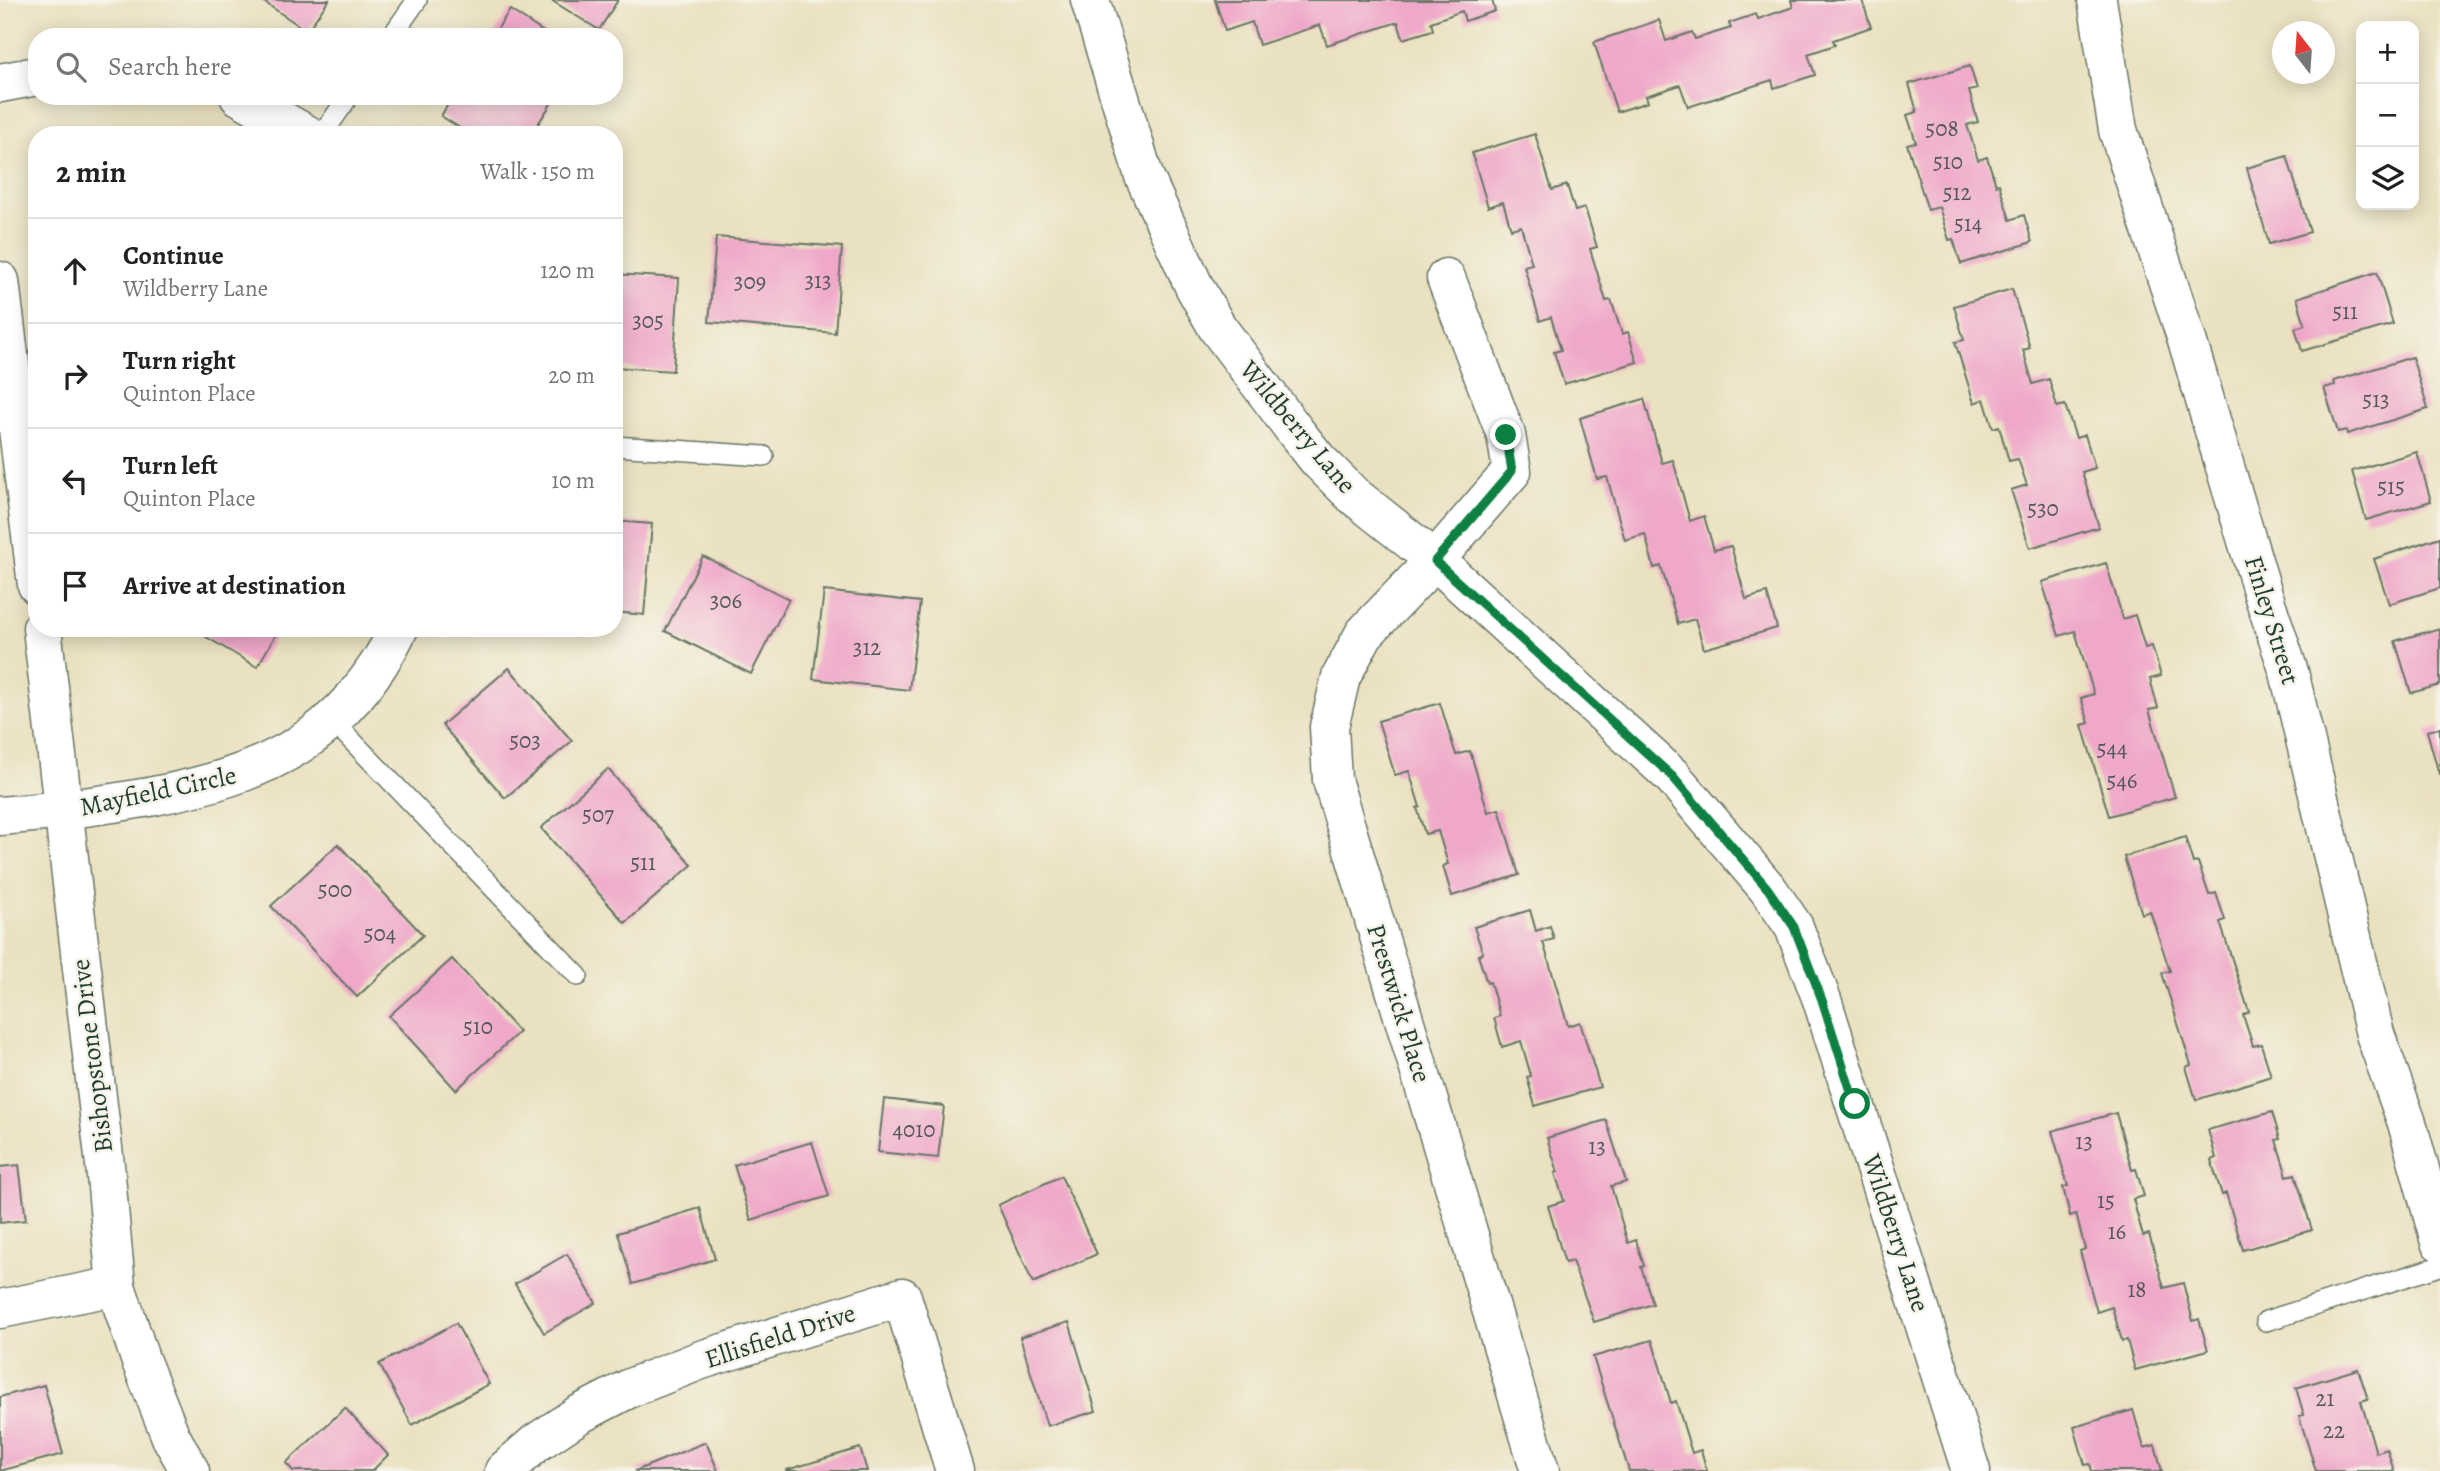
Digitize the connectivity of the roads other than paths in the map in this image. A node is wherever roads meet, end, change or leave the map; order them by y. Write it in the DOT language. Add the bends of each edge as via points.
graph roads {
  1 [pos="417,0"];
  2 [pos="1090,0"];
  3 [pos="2097,0"];
  4 [pos="397,28"];
  5 [pos="28,77"];
  6 [pos="0,82"];
  7 [pos="258,105"];
  8 [pos="343,105"];
  9 [pos="293,126"];
  10 [pos="328,126"];
  11 [pos="1446,278"];
  12 [pos="0,281"];
  13 [pos="623,447"];
  14 [pos="764,456"];
  15 [pos="28,511"];
  16 [pos="1435,561"];
  17 [pos="43,637"];
  18 [pos="395,637"];
  19 [pos="333,721"];
  20 [pos="64,811"];
  21 [pos="0,816"];
  22 [pos="578,976"];
  23 [pos="2440,1242"];
  24 [pos="2440,1266"];
  25 [pos="116,1286"];
  26 [pos="0,1309"];
  27 [pos="2266,1321"];
  28 [pos="190,1471"];
  29 [pos="504,1471"];
  30 [pos="955,1471"];
  31 [pos="1540,1471"];
  32 [pos="1971,1471"];
  1 -- 4 [label="lane"];
  2 -- 16 [label="street, Wildberry Lane" via="1144,176 1217,327 1318,460 1353,495"];
  3 -- 23 [label="street, Finley Street" via="2118,130 2289,671 2375,1034 2407,1123"];
  5 -- 6 [label="street"];
  7 -- 9 [label="street"];
  8 -- 10 [label="lane"];
  11 -- 16 [label="street, Prestwick Place" via="1506,435 1512,471"];
  12 -- 15 [label="street"];
  13 -- 14 [label="lane"];
  16 -- 31 [label="street, Prestwick Place" via="1364,634 1341,677 1329,727 1332,780"];
  16 -- 32 [label="street, Wildberry Lane" via="1672,776 1768,889 1794,927 1822,1000"];
  17 -- 20 [label="street, Bishopstone Drive"];
  18 -- 19 [label="street, Mayfield Circle" via="364,688"];
  19 -- 20 [label="street, Mayfield Circle" via="299,747 242,774 199,788"];
  19 -- 22 [label="lane"];
  20 -- 21 [label="street, Mayfield Circle"];
  20 -- 25 [label="street, Bishopstone Drive"];
  24 -- 27 [label="lane"];
  25 -- 26 [label="street"];
  25 -- 28 [label="street, Bishopstone Drive" via="144,1370"];
  29 -- 30 [label="street, Ellisfield Drive" via="578,1415 630,1388 701,1360 902,1297"];
}
